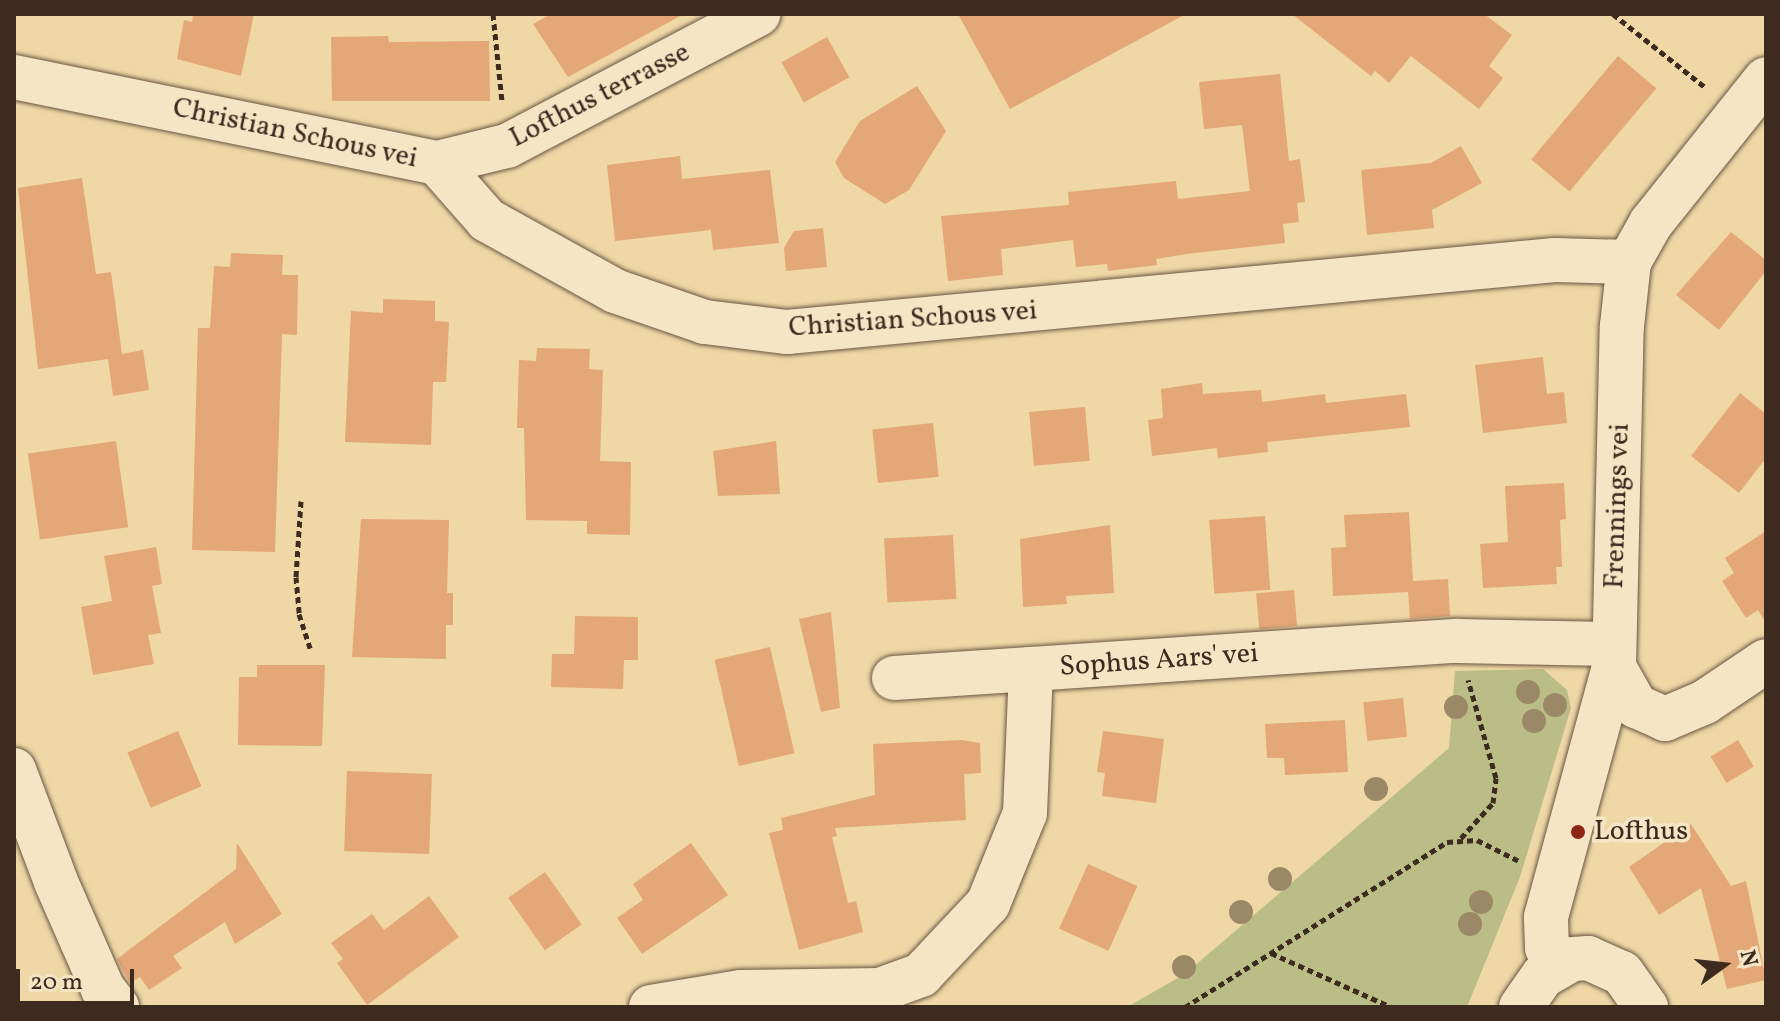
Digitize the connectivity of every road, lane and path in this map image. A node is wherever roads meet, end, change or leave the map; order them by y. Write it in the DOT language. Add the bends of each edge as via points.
graph roads {
  1 [pos="493,14"];
  2 [pos="758,14"];
  3 [pos="1613,14"];
  4 [pos="14,77"];
  5 [pos="1766,79"];
  6 [pos="1708,89"];
  7 [pos="507,146"];
  8 [pos="437,163"];
  9 [pos="1629,262"];
  10 [pos="301,501"];
  11 [pos="1458,641"];
  12 [pos="310,648"];
  13 [pos="1613,655"];
  14 [pos="1766,661"];
  15 [pos="1031,669"];
  16 [pos="894,678"];
  17 [pos="14,770"];
  18 [pos="1460,838"];
  19 [pos="1526,864"];
  20 [pos="1270,953"];
  21 [pos="1556,967"];
  22 [pos="117,1007"];
  23 [pos="651,1007"];
  24 [pos="1185,1007"];
  25 [pos="1391,1007"];
  26 [pos="1521,1007"];
  27 [pos="1646,1007"];
  1 -- 7 [label="path"];
  2 -- 7 [label="street, Lofthus terrasse"];
  3 -- 6 [label="path"];
  4 -- 8 [label="street, Christian Schous vei"];
  5 -- 9 [label="street, Frennings vei" via="1651,223"];
  7 -- 8 [label="street, Lofthus terrasse"];
  8 -- 9 [label="street, Christian Schous vei" via="487,220 615,291 705,322 787,332 1555,260"];
  9 -- 13 [label="street, Frennings vei"];
  10 -- 12 [label="path" via="296,577 299,614"];
  11 -- 13 [label="street, Sophus Aars' vei"];
  11 -- 15 [label="street, Sophus Aars' vei"];
  11 -- 18 [label="path" via="1496,778 1493,803"];
  13 -- 14 [label="street" via="1636,706 1665,719 1705,702"];
  13 -- 21 [label="street, Frennings vei" via="1546,917 1547,948"];
  15 -- 16 [label="street"];
  15 -- 23 [label="street, Sophus Aars' vei" via="1025,813 988,904 921,975 880,990 741,992"];
  17 -- 22 [label="street" via="56,882 103,989"];
  18 -- 19 [label="path" via="1477,840"];
  18 -- 20 [label="path"];
  20 -- 24 [label="path"];
  20 -- 25 [label="path"];
  21 -- 26 [label="street" via="1534,986"];
  21 -- 27 [label="street" via="1573,959 1604,962 1622,973"];
}
